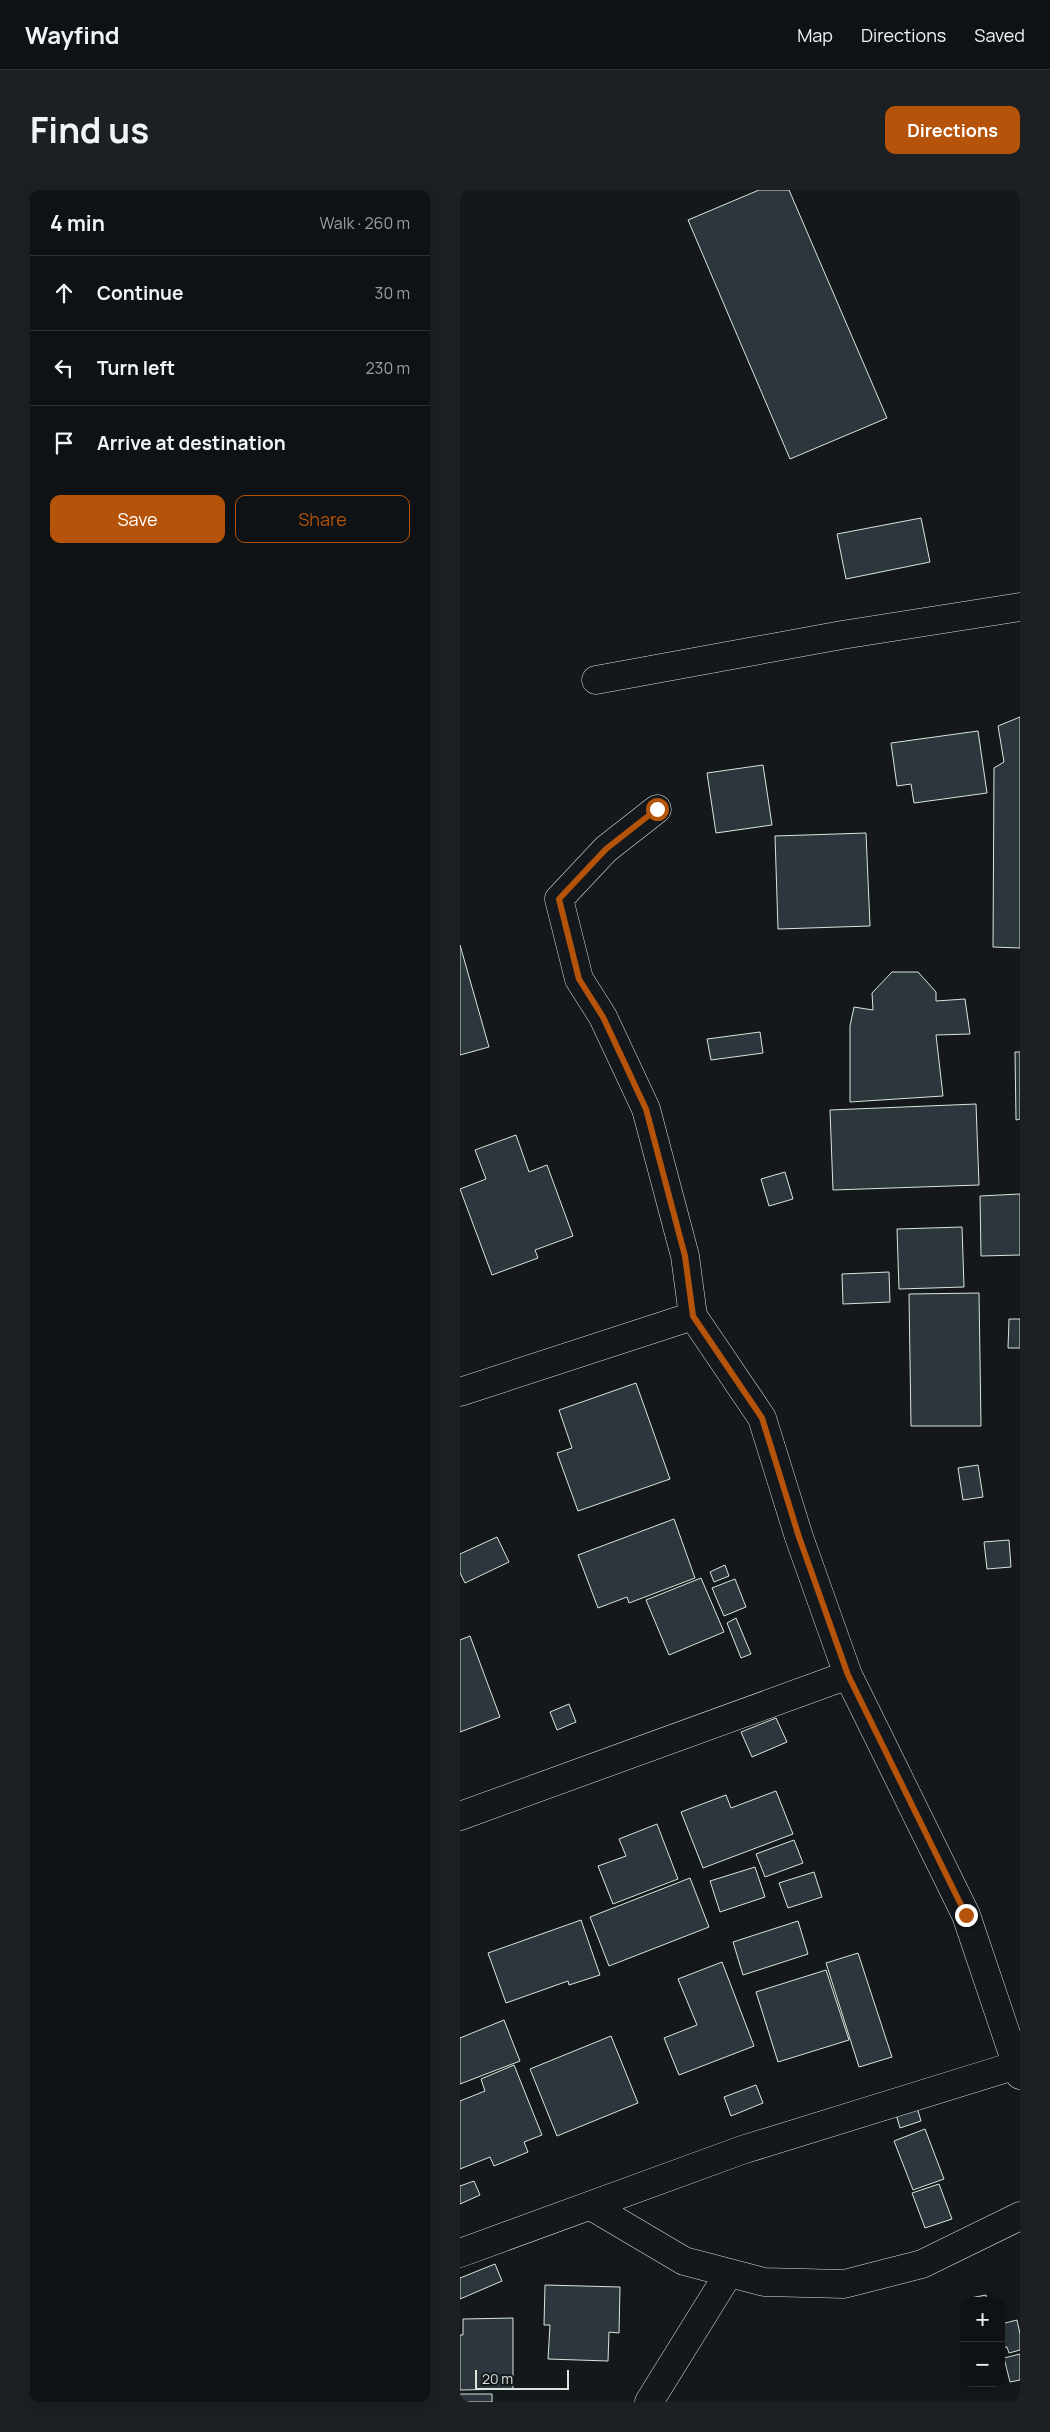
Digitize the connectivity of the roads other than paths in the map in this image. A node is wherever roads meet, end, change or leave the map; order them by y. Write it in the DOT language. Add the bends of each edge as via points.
graph roads {
  1 [pos="1020,607"];
  2 [pos="596,680"];
  3 [pos="657,809"];
  4 [pos="693,1316"];
  5 [pos="460,1392"];
  6 [pos="848,1675"];
  7 [pos="460,1816"];
  8 [pos="1018,2070"];
  9 [pos="591,2206"];
  10 [pos="1020,2216"];
  11 [pos="460,2254"];
  12 [pos="729,2273"];
  13 [pos="650,2402"];
  1 -- 2 [label="street" via="842,635"];
  3 -- 4 [label="street" via="606,849 559,899 579,979 603,1017 646,1109 685,1256"];
  4 -- 5 [label="street"];
  4 -- 6 [label="street" via="762,1418 799,1537"];
  6 -- 7 [label="street"];
  6 -- 8 [label="street" via="966,1915"];
  8 -- 9 [label="street" via="742,2150"];
  9 -- 11 [label="street"];
  9 -- 12 [label="street" via="684,2261"];
  10 -- 12 [label="street" via="922,2264 844,2284 764,2282"];
  12 -- 13 [label="street"];
}
